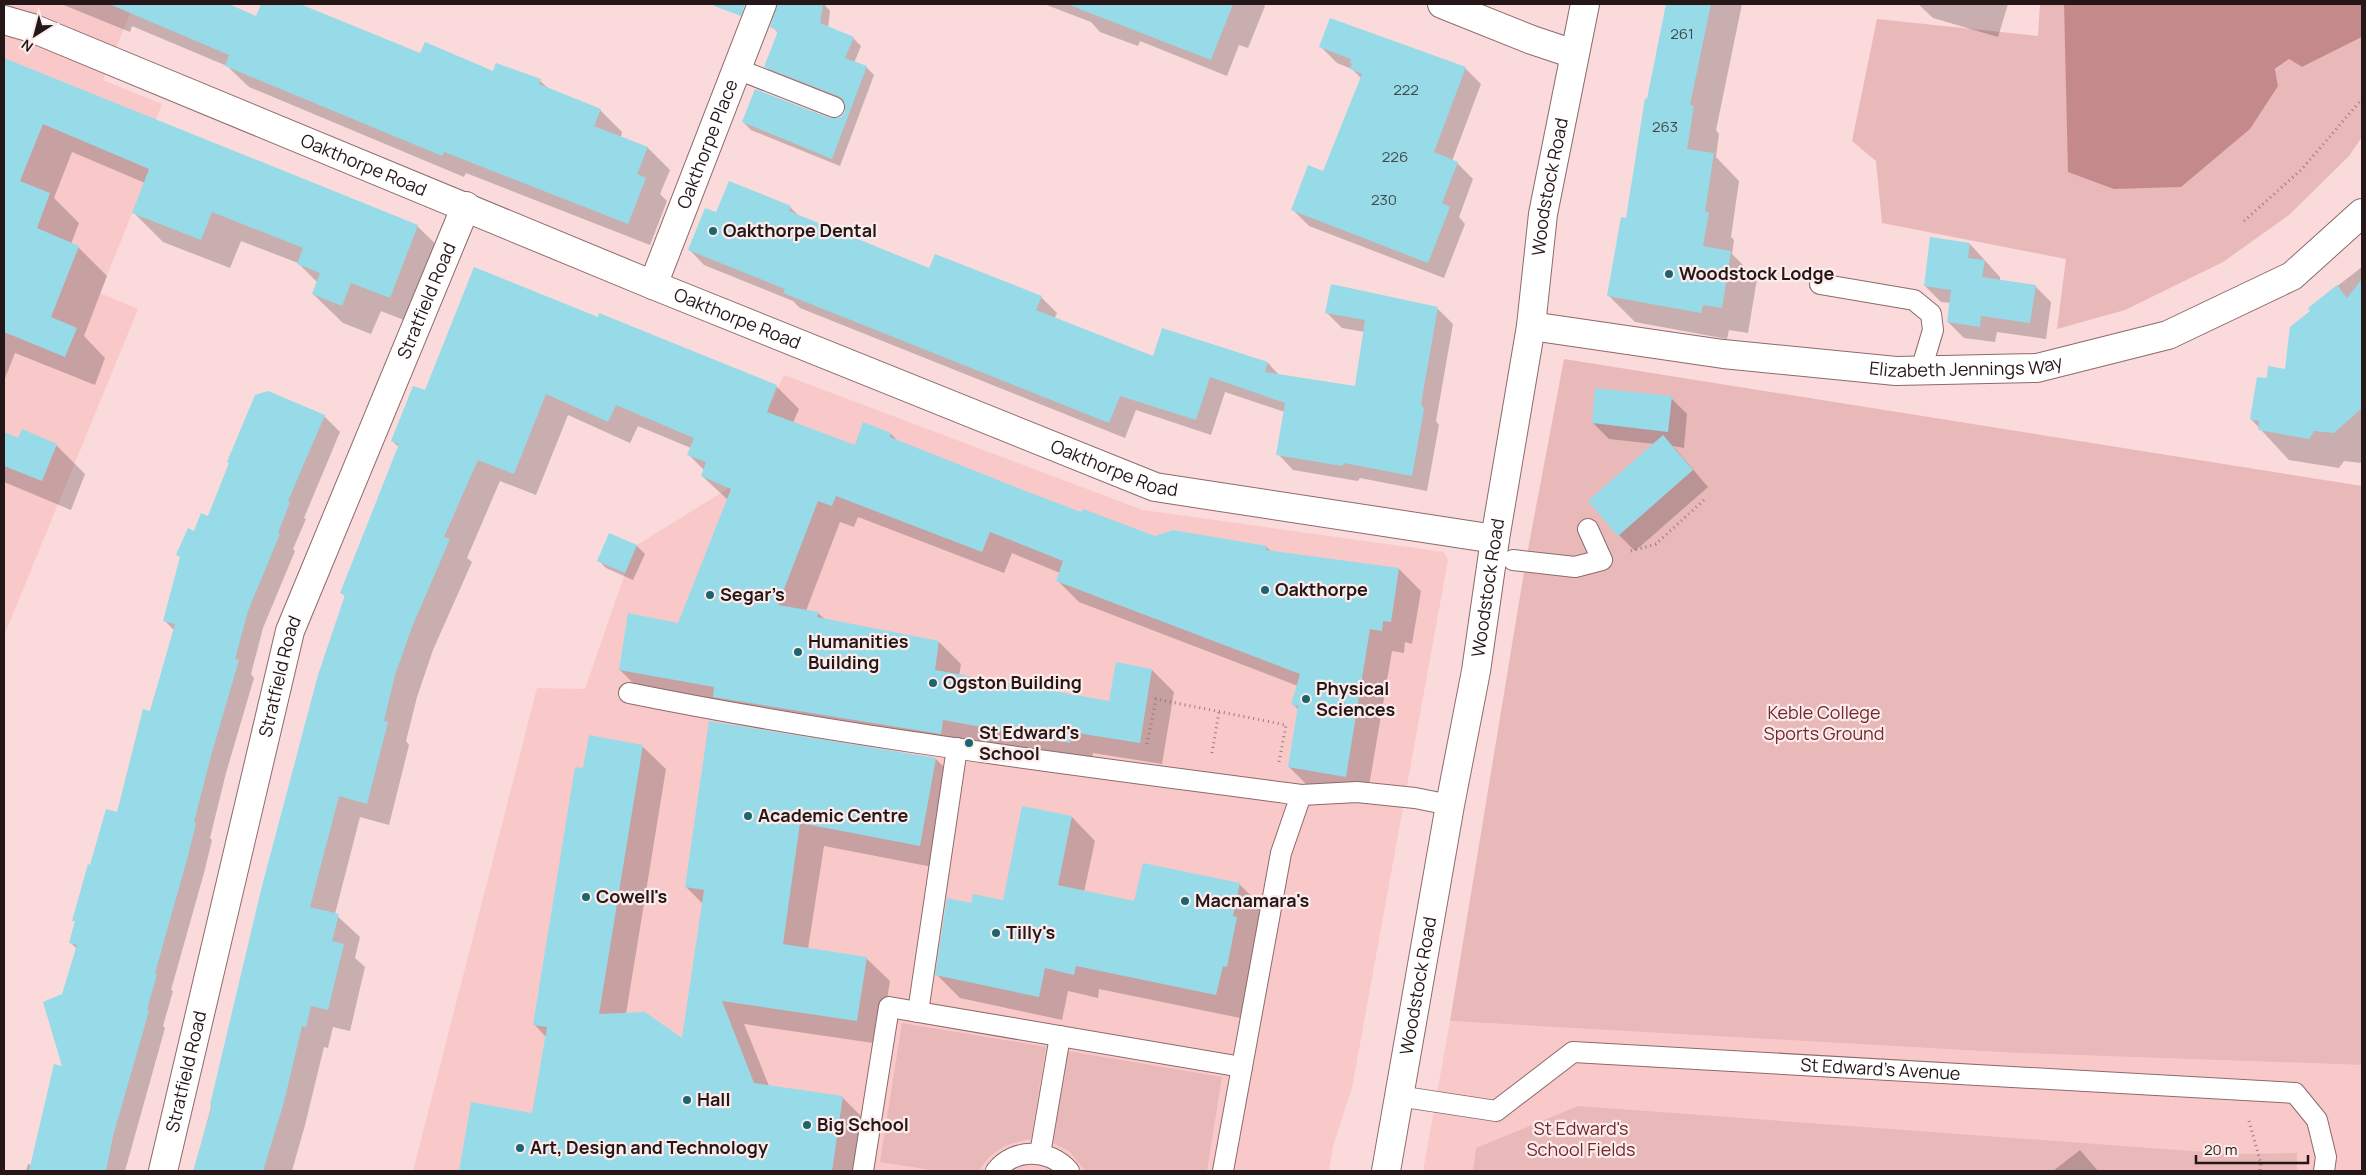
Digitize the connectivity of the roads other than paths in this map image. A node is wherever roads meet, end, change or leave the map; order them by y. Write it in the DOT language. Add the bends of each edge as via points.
graph roads {
  1 [pos="762,4"];
  2 [pos="1442,4"];
  3 [pos="1585,4"];
  4 [pos="4,20"];
  5 [pos="1574,54"];
  6 [pos="737,69"];
  7 [pos="834,107"];
  8 [pos="466,206"];
  9 [pos="2362,213"];
  10 [pos="1820,284"];
  11 [pos="654,285"];
  12 [pos="1531,326"];
  13 [pos="1921,370"];
  14 [pos="1588,529"];
  15 [pos="1495,539"];
  16 [pos="1513,560"];
  17 [pos="629,693"];
  18 [pos="957,748"];
  19 [pos="1301,795"];
  20 [pos="1450,805"];
  21 [pos="918,1012"];
  22 [pos="1060,1036"];
  23 [pos="1242,1067"];
  24 [pos="1398,1096"];
  25 [pos="1040,1154"];
  26 [pos="163,1171"];
  27 [pos="863,1171"];
  28 [pos="996,1171"];
  29 [pos="1070,1171"];
  30 [pos="1223,1171"];
  31 [pos="1386,1171"];
  32 [pos="2324,1171"];
  1 -- 6 [label="street, Oakthorpe Place"];
  2 -- 5 [label="street"];
  3 -- 5 [label="street, Woodstock Road"];
  4 -- 8 [label="street, Oakthorpe Road" via="32,28"];
  5 -- 12 [label="street, Woodstock Road" via="1543,214"];
  6 -- 7 [label="lane"];
  6 -- 11 [label="street, Oakthorpe Place"];
  8 -- 11 [label="street, Oakthorpe Road"];
  8 -- 26 [label="street, Stratfield Road" via="290,631"];
  9 -- 13 [label="street, Elizabeth Jennings Way" via="2292,276 2168,335 2037,368"];
  10 -- 13 [label="lane" via="1914,300 1931,314 1933,330"];
  11 -- 15 [label="street, Oakthorpe Road" via="1155,487"];
  12 -- 13 [label="street, Elizabeth Jennings Way" via="1723,354 1896,371"];
  12 -- 15 [label="street, Woodstock Road"];
  14 -- 16 [label="lane" via="1602,560 1575,566"];
  15 -- 20 [label="street, Woodstock Road" via="1476,672"];
  17 -- 18 [label="lane" via="734,714"];
  18 -- 19 [label="lane"];
  18 -- 21 [label="lane"];
  19 -- 20 [label="lane" via="1357,792"];
  19 -- 23 [label="lane" via="1280,853"];
  20 -- 24 [label="street, Woodstock Road"];
  21 -- 22 [label="lane"];
  21 -- 27 [label="lane" via="889,1007"];
  22 -- 23 [label="lane"];
  22 -- 25 [label="lane"];
  23 -- 30 [label="lane"];
  24 -- 31 [label="street, Woodstock Road"];
  24 -- 32 [label="lane, St Edward's Avenue" via="1496,1111 1573,1052 2295,1093 2317,1120 2326,1157"];
  25 -- 28 [label="lane" via="1015,1156"];
  25 -- 29 [label="lane" via="1063,1163"];
}
